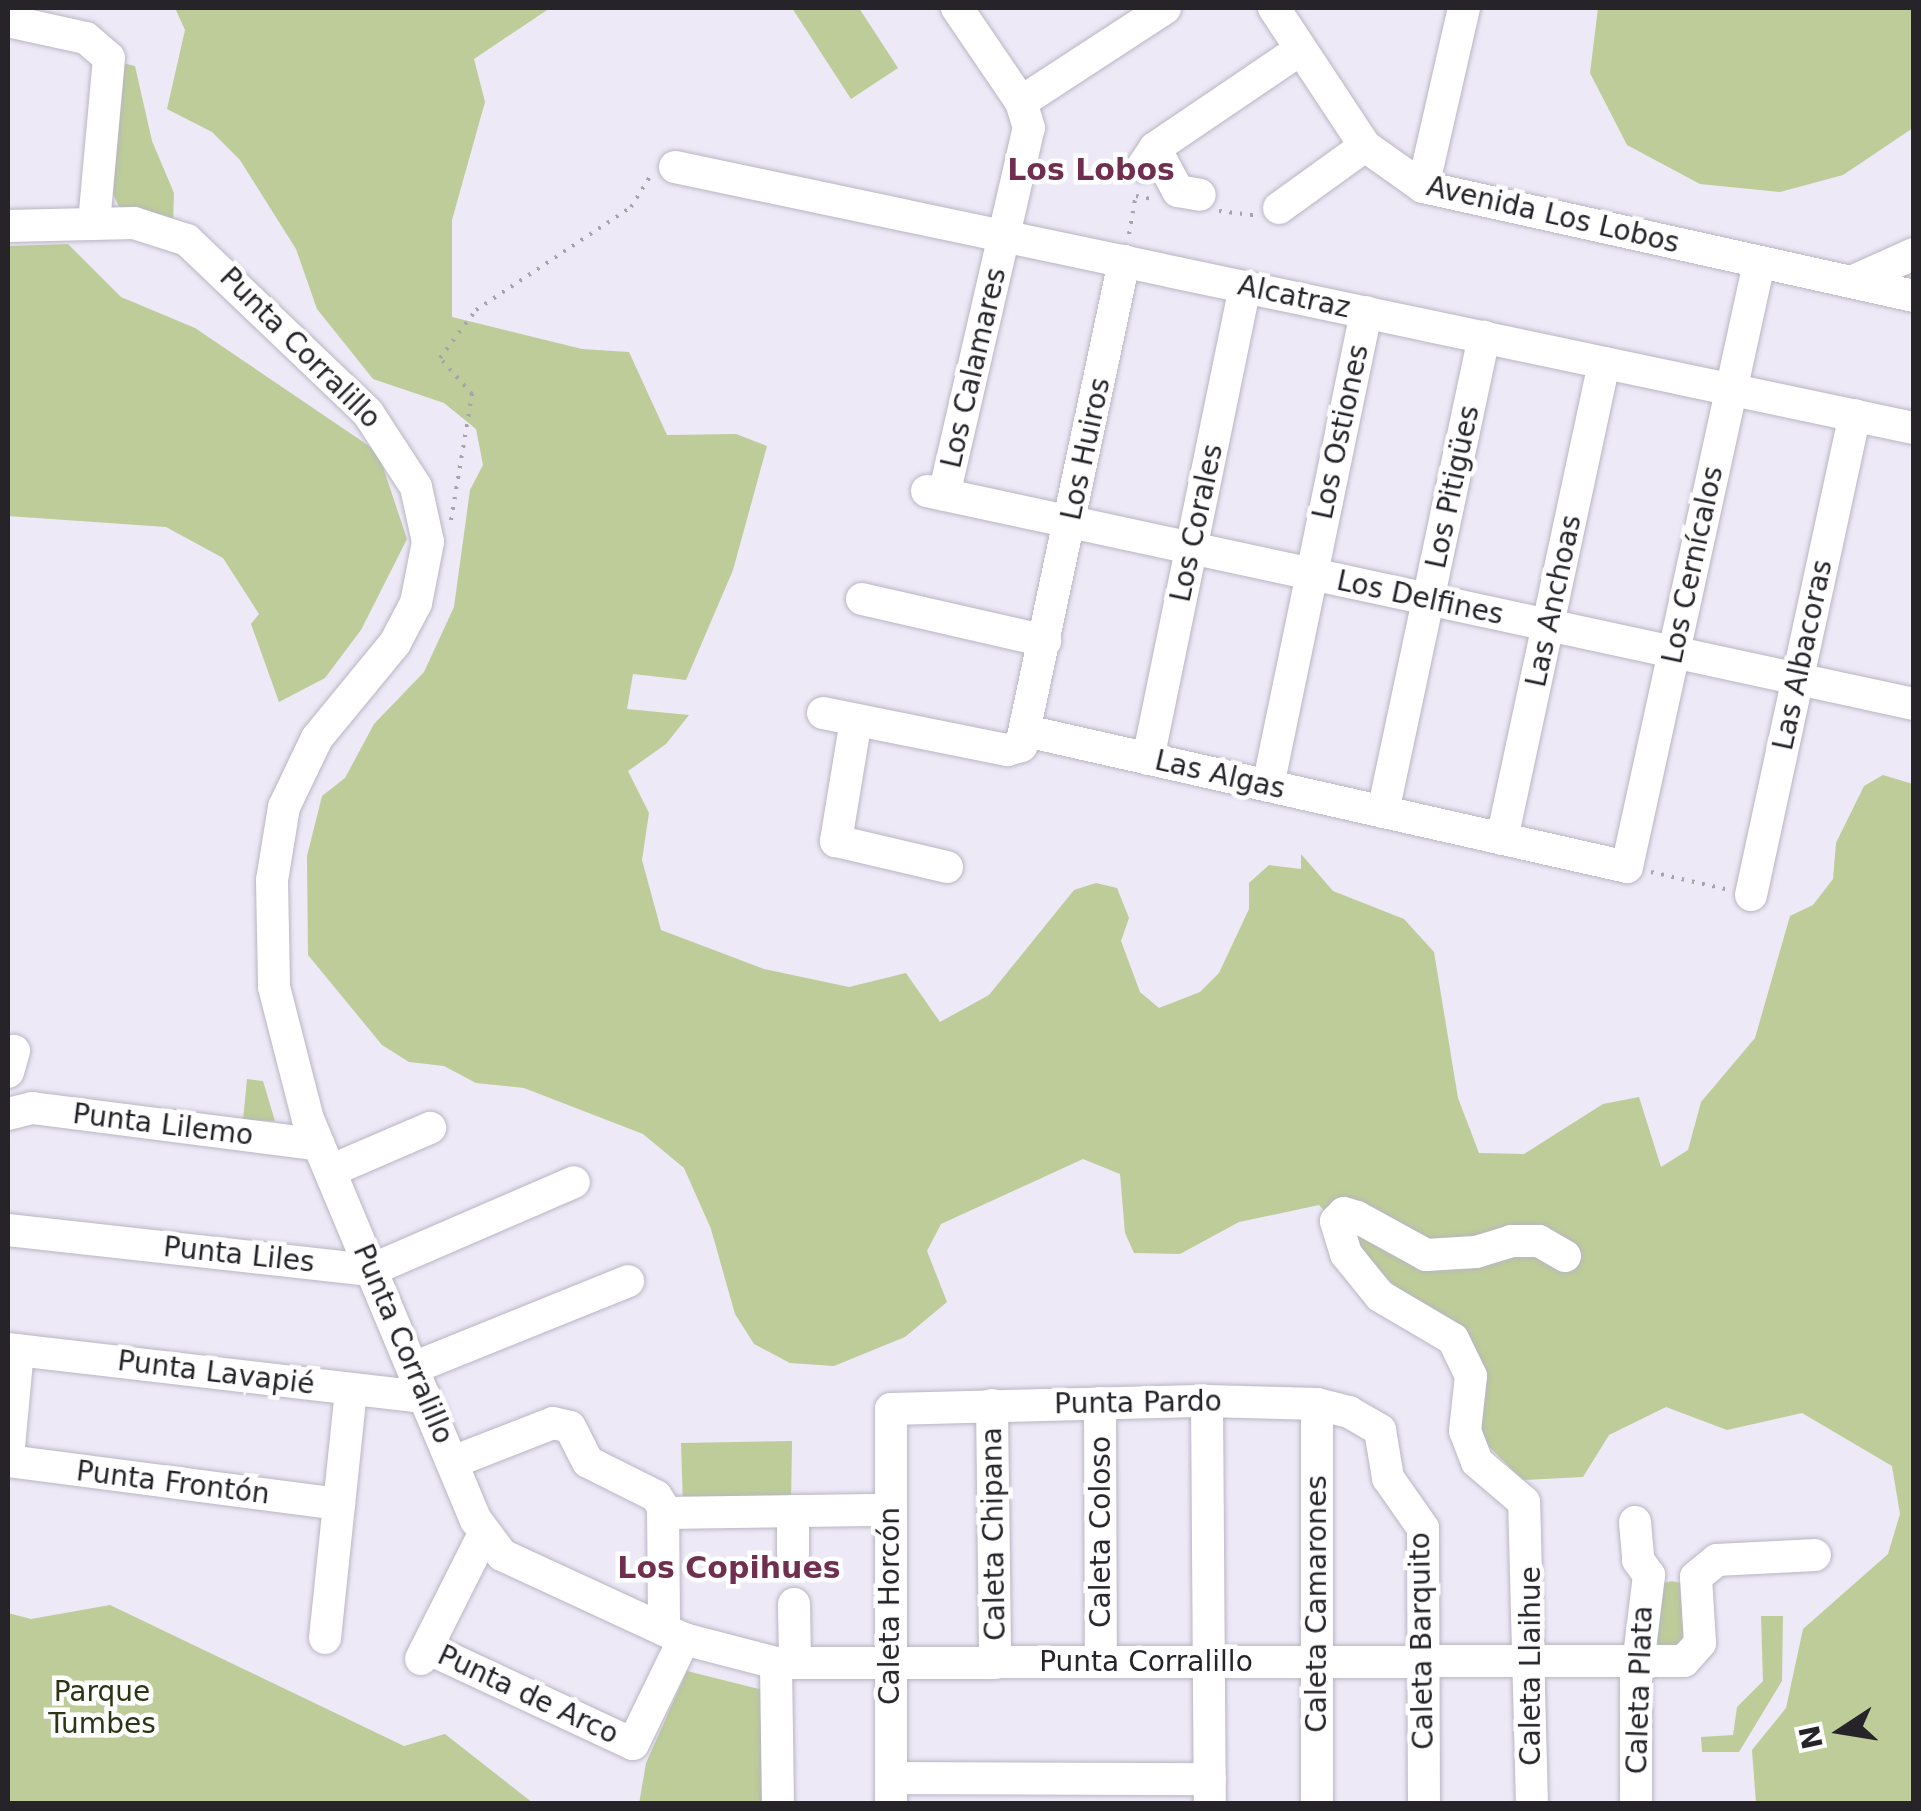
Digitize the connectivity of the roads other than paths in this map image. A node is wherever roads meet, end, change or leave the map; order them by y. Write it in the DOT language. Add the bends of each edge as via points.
graph roads {
  1 [pos="957,8"];
  2 [pos="1165,8"];
  3 [pos="1274,8"];
  4 [pos="1464,8"];
  5 [pos="8,21"];
  6 [pos="1302,49"];
  7 [pos="1021,102"];
  8 [pos="1366,146"];
  9 [pos="675,167"];
  10 [pos="1422,187"];
  11 [pos="1200,196"];
  12 [pos="1279,208"];
  13 [pos="94,223"];
  14 [pos="8,226"];
  15 [pos="1005,240"];
  16 [pos="1914,254"];
  17 [pos="1124,262"];
  18 [pos="1758,262"];
  19 [pos="1851,282"];
  20 [pos="1245,287"];
  21 [pos="1914,296"];
  22 [pos="1366,312"];
  23 [pos="1484,338"];
  24 [pos="1604,363"];
  25 [pos="1731,389"];
  26 [pos="1855,416"];
  27 [pos="1914,428"];
  28 [pos="935,493"];
  29 [pos="1070,522"];
  30 [pos="1191,548"];
  31 [pos="1312,574"];
  32 [pos="862,599"];
  33 [pos="1428,600"];
  34 [pos="1548,626"];
  35 [pos="1045,641"];
  36 [pos="1674,653"];
  37 [pos="1798,679"];
  38 [pos="1914,704"];
  39 [pos="823,713"];
  40 [pos="856,720"];
  41 [pos="1026,732"];
  42 [pos="1148,759"];
  43 [pos="1268,786"];
  44 [pos="1383,812"];
  45 [pos="1502,839"];
  46 [pos="1627,866"];
  47 [pos="947,867"];
  48 [pos="1751,894"];
  49 [pos="8,1114"];
  50 [pos="430,1128"];
  51 [pos="324,1158"];
  52 [pos="574,1182"];
  53 [pos="8,1230"];
  54 [pos="1565,1256"];
  55 [pos="371,1270"];
  56 [pos="628,1282"];
  57 [pos="13,1349"];
  58 [pos="419,1383"];
  59 [pos="350,1389"];
  60 [pos="1207,1401"];
  61 [pos="1100,1402"];
  62 [pos="992,1404"];
  63 [pos="1317,1404"];
  64 [pos="891,1409"];
  65 [pos="1380,1430"];
  66 [pos="8,1460"];
  67 [pos="453,1462"];
  68 [pos="338,1504"];
  69 [pos="889,1510"];
  70 [pos="793,1511"];
  71 [pos="665,1512"];
  72 [pos="1634,1522"];
  73 [pos="484,1534"];
  74 [pos="794,1554"];
  75 [pos="1815,1556"];
  76 [pos="1649,1575"];
  77 [pos="1696,1577"];
  78 [pos="794,1604"];
  79 [pos="674,1634"];
  80 [pos="325,1638"];
  81 [pos="1693,1656"];
  82 [pos="1643,1661"];
  83 [pos="1101,1662"];
  84 [pos="1209,1662"];
  85 [pos="1317,1662"];
  86 [pos="1423,1662"];
  87 [pos="1530,1662"];
  88 [pos="785,1663"];
  89 [pos="890,1663"];
  90 [pos="996,1663"];
  91 [pos="891,1791"];
  92 [pos="1210,1791"];
  93 [pos="778,1804"];
  94 [pos="1317,1804"];
  95 [pos="1424,1804"];
  96 [pos="1532,1804"];
  97 [pos="1636,1804"];
  1 -- 7 [label="street"];
  2 -- 7 [label="street"];
  3 -- 6 [label="street, Avenida Los Lobos"];
  4 -- 10 [label="street"];
  5 -- 13 [label="street" via="86,38 108,58"];
  6 -- 8 [label="street, Avenida Los Lobos"];
  6 -- 11 [label="street" via="1149,157 1178,191"];
  7 -- 15 [label="street, Los Calamares" via="1028,136"];
  8 -- 10 [label="street, Avenida Los Lobos"];
  8 -- 12 [label="street"];
  9 -- 15 [label="street, Alcatraz"];
  10 -- 18 [label="street, Avenida Los Lobos"];
  13 -- 14 [label="street, Punta Corralillo"];
  13 -- 51 [label="street, Punta Corralillo" via="153,226 202,250 368,413 396,449 423,505 427,561 416,603 395,643 305,757 275,846 274,988 288,1058"];
  15 -- 17 [label="street, Alcatraz"];
  15 -- 28 [label="street, Los Calamares"];
  16 -- 19 [label="street"];
  17 -- 20 [label="street, Alcatraz"];
  17 -- 29 [label="street, Los Huiros"];
  18 -- 19 [label="street, Avenida Los Lobos"];
  18 -- 25 [label="street, Los Cernícalos"];
  19 -- 21 [label="street, Avenida Los Lobos"];
  20 -- 22 [label="street, Alcatraz"];
  20 -- 30 [label="street, Los Corales"];
  22 -- 23 [label="street, Alcatraz"];
  22 -- 31 [label="street, Los Ostiones"];
  23 -- 24 [label="street, Alcatraz"];
  23 -- 33 [label="street, Los Pitigües"];
  24 -- 25 [label="street, Alcatraz"];
  24 -- 34 [label="street, Las Anchoas"];
  25 -- 26 [label="street, Alcatraz"];
  25 -- 36 [label="street, Los Cernícalos"];
  26 -- 27 [label="street, Alcatraz"];
  26 -- 37 [label="street, Las Albacoras"];
  28 -- 29 [label="street, Los Delfines"];
  29 -- 30 [label="street, Los Delfines"];
  29 -- 35 [label="street, Los Huiros"];
  30 -- 31 [label="street, Los Delfines"];
  30 -- 42 [label="street, Los Corales"];
  31 -- 33 [label="street, Los Delfines"];
  31 -- 43 [label="street, Los Ostiones"];
  32 -- 35 [label="street"];
  33 -- 34 [label="street, Los Delfines"];
  33 -- 44 [label="street, Los Pitigües"];
  34 -- 36 [label="street, Los Delfines"];
  34 -- 45 [label="street, Las Anchoas"];
  35 -- 41 [label="street, Los Huiros"];
  36 -- 37 [label="street, Los Delfines"];
  36 -- 46 [label="street, Los Cernícalos"];
  37 -- 38 [label="street, Los Delfines"];
  37 -- 48 [label="street, Las Albacoras"];
  39 -- 40 [label="street"];
  40 -- 41 [label="street" via="1012,751"];
  40 -- 47 [label="street" via="836,841"];
  41 -- 42 [label="street, Las Algas"];
  42 -- 43 [label="street, Las Algas"];
  43 -- 44 [label="street, Las Algas"];
  44 -- 45 [label="street, Las Algas"];
  45 -- 46 [label="street, Las Algas"];
  49 -- 51 [label="street, Punta Lilemo" via="32,1108"];
  50 -- 51 [label="street"];
  51 -- 55 [label="street, Punta Corralillo"];
  52 -- 55 [label="street, Punta Liles"];
  53 -- 55 [label="street, Punta Liles"];
  54 -- 87 [label="street, Caleta Llaihue" via="1538,1242 1512,1241 1460,1255 1426,1255 1357,1217 1344,1214 1336,1221 1346,1254 1380,1296 1453,1339 1472,1376 1465,1431 1477,1462 1524,1502 1530,1529"];
  55 -- 58 [label="street, Punta Corralillo"];
  56 -- 58 [label="street, Punta Lavapié"];
  57 -- 59 [label="street, Punta Lavapié"];
  57 -- 66 [label="street"];
  58 -- 59 [label="street, Punta Lavapié"];
  58 -- 67 [label="street, Punta Corralillo"];
  59 -- 68 [label="street"];
  60 -- 61 [label="street, Punta Pardo"];
  60 -- 63 [label="street, Punta Pardo"];
  60 -- 84 [label="street"];
  61 -- 62 [label="street, Punta Pardo"];
  61 -- 83 [label="street, Caleta Coloso"];
  62 -- 64 [label="street, Punta Pardo"];
  62 -- 90 [label="street, Caleta Chipana"];
  63 -- 65 [label="street, Punta Pardo"];
  63 -- 85 [label="street, Caleta Camarones"];
  64 -- 69 [label="street, Caleta Horcón"];
  65 -- 86 [label="street, Caleta Barquito" via="1388,1478 1422,1522"];
  66 -- 68 [label="street, Punta Frontón"];
  67 -- 71 [label="street" via="566,1423 588,1462 656,1496"];
  67 -- 73 [label="street, Punta Corralillo"];
  68 -- 80 [label="street"];
  69 -- 70 [label="street"];
  69 -- 89 [label="street, Caleta Horcón"];
  70 -- 71 [label="street"];
  70 -- 74 [label="street"];
  71 -- 79 [label="street"];
  72 -- 76 [label="street, Caleta Plata" via="1638,1560"];
  73 -- 79 [label="street, Punta Corralillo" via="514,1562"];
  73 -- 79 [label="street, Punta de Arco" via="424,1654 634,1744"];
  75 -- 77 [label="street" via="1717,1560"];
  76 -- 77 [label="street" via="1681,1569"];
  76 -- 82 [label="street, Caleta Plata"];
  77 -- 81 [label="street, Caleta Plata" via="1700,1643"];
  78 -- 88 [label="street"];
  79 -- 88 [label="street, Punta Corralillo"];
  81 -- 82 [label="street, Punta Corralillo"];
  82 -- 87 [label="street, Punta Corralillo"];
  82 -- 97 [label="street, Caleta Plata" via="1636,1682"];
  83 -- 84 [label="street, Punta Corralillo"];
  83 -- 90 [label="street, Punta Corralillo"];
  84 -- 85 [label="street, Punta Corralillo"];
  84 -- 92 [label="street"];
  85 -- 86 [label="street, Punta Corralillo"];
  85 -- 94 [label="street, Caleta Camarones"];
  86 -- 87 [label="street, Punta Corralillo"];
  86 -- 95 [label="street, Caleta Barquito"];
  87 -- 96 [label="street, Caleta Llaihue"];
  88 -- 89 [label="street, Punta Corralillo"];
  88 -- 93 [label="street"];
  89 -- 90 [label="street, Punta Corralillo"];
  89 -- 91 [label="street, Caleta Horcón"];
  91 -- 92 [label="street"];
}
